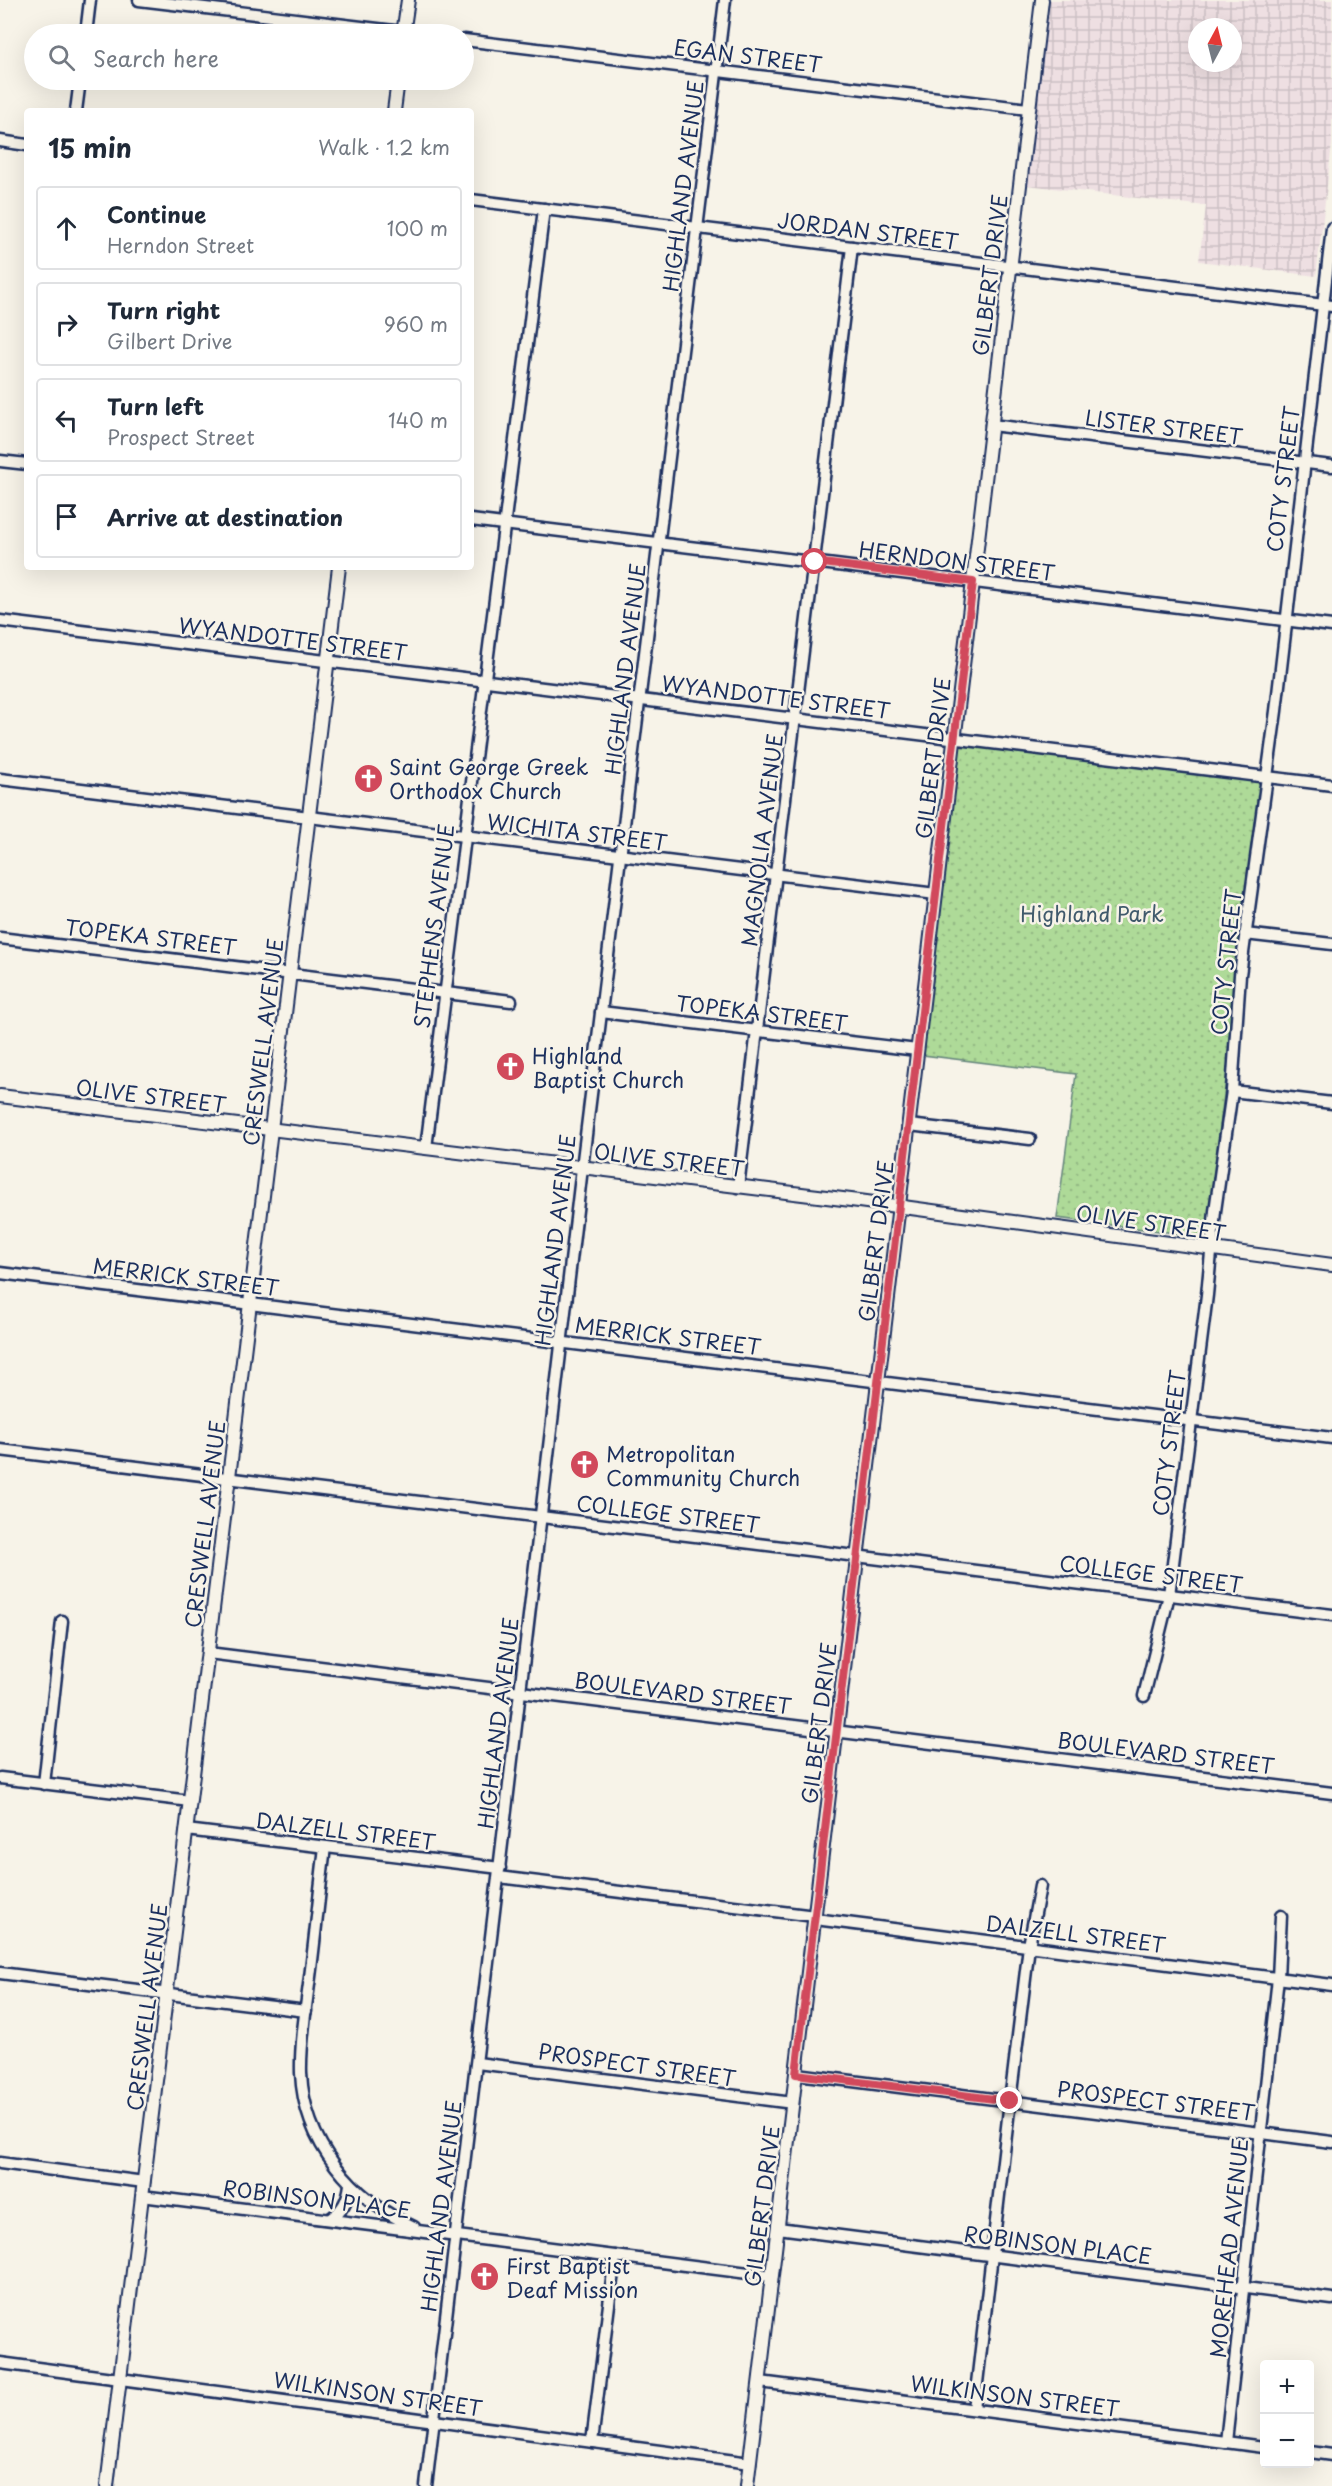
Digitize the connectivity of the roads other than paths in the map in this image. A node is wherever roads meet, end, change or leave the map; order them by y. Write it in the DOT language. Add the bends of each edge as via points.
graph roads {
  1 [pos="90,0"];
  2 [pos="139,0"];
  3 [pos="408,0"];
  4 [pos="725,0"];
  5 [pos="1042,0"];
  6 [pos="87,24"];
  7 [pos="326,24"];
  8 [pos="405,24"];
  9 [pos="474,41"];
  10 [pos="716,71"];
  11 [pos="79,90"];
  12 [pos="397,90"];
  13 [pos="76,108"];
  14 [pos="394,108"];
  15 [pos="1028,109"];
  16 [pos="0,141"];
  17 [pos="24,145"];
  18 [pos="474,200"];
  19 [pos="544,209"];
  20 [pos="698,228"];
  21 [pos="1332,228"];
  22 [pos="852,247"];
  23 [pos="1009,267"];
  24 [pos="1327,306"];
  25 [pos="991,425"];
  26 [pos="0,461"];
  27 [pos="1304,463"];
  28 [pos="24,464"];
  29 [pos="1332,466"];
  30 [pos="474,520"];
  31 [pos="505,524"];
  32 [pos="659,543"];
  33 [pos="815,562"];
  34 [pos="339,570"];
  35 [pos="973,582"];
  36 [pos="1285,620"];
  37 [pos="0,621"];
  38 [pos="1332,626"];
  39 [pos="328,661"];
  40 [pos="483,680"];
  41 [pos="639,700"];
  42 [pos="795,718"];
  43 [pos="954,738"];
  44 [pos="1267,777"];
  45 [pos="0,779"];
  46 [pos="1332,785"];
  47 [pos="308,818"];
  48 [pos="464,836"];
  49 [pos="620,856"];
  50 [pos="776,875"];
  51 [pos="936,894"];
  52 [pos="1245,934"];
  53 [pos="0,938"];
  54 [pos="1332,944"];
  55 [pos="289,973"];
  56 [pos="445,993"];
  57 [pos="511,1001"];
  58 [pos="601,1012"];
  59 [pos="758,1031"];
  60 [pos="917,1050"];
  61 [pos="1232,1091"];
  62 [pos="0,1096"];
  63 [pos="1332,1103"];
  64 [pos="909,1125"];
  65 [pos="271,1129"];
  66 [pos="1030,1139"];
  67 [pos="426,1148"];
  68 [pos="582,1168"];
  69 [pos="738,1187"];
  70 [pos="899,1208"];
  71 [pos="1212,1250"];
  72 [pos="1332,1265"];
  73 [pos="0,1273"];
  74 [pos="250,1304"];
  75 [pos="561,1342"];
  76 [pos="878,1381"];
  77 [pos="1190,1420"];
  78 [pos="1332,1438"];
  79 [pos="0,1450"];
  80 [pos="229,1479"];
  81 [pos="541,1517"];
  82 [pos="858,1556"];
  83 [pos="1169,1595"];
  84 [pos="1332,1615"];
  85 [pos="62,1621"];
  86 [pos="208,1653"];
  87 [pos="521,1692"];
  88 [pos="1144,1696"];
  89 [pos="836,1731"];
  90 [pos="0,1778"];
  91 [pos="44,1784"];
  92 [pos="1332,1793"];
  93 [pos="190,1801"];
  94 [pos="186,1830"];
  95 [pos="325,1847"];
  96 [pos="500,1873"];
  97 [pos="1040,1886"];
  98 [pos="1281,1916"];
  99 [pos="815,1918"];
  100 [pos="1029,1946"];
  101 [pos="0,1973"];
  102 [pos="1278,1978"];
  103 [pos="1332,1985"];
  104 [pos="167,1994"];
  105 [pos="306,2011"];
  106 [pos="477,2063"];
  107 [pos="796,2074"];
  108 [pos="1010,2101"];
  109 [pos="793,2103"];
  110 [pos="1261,2133"];
  111 [pos="1332,2142"];
  112 [pos="0,2163"];
  113 [pos="144,2181"];
  114 [pos="350,2185"];
  115 [pos="142,2196"];
  116 [pos="330,2219"];
  117 [pos="778,2228"];
  118 [pos="423,2231"];
  119 [pos="456,2236"];
  120 [pos="993,2255"];
  121 [pos="615,2256"];
  122 [pos="772,2276"];
  123 [pos="1244,2288"];
  124 [pos="1332,2299"];
  125 [pos="0,2363"];
  126 [pos="120,2379"];
  127 [pos="760,2382"];
  128 [pos="974,2409"];
  129 [pos="434,2420"];
  130 [pos="592,2442"];
  131 [pos="1226,2442"];
  132 [pos="1260,2446"];
  133 [pos="1314,2453"];
  134 [pos="1332,2456"];
  135 [pos="750,2463"];
  136 [pos="107,2486"];
  137 [pos="426,2486"];
  138 [pos="747,2486"];
  1 -- 6 [label="street"];
  2 -- 7 [label="street"];
  3 -- 8 [label="street"];
  4 -- 10 [label="street, HIGHLAND AVENUE"];
  5 -- 15 [label="street, GILBERT DRIVE"];
  9 -- 10 [label="street, EGAN STREET"];
  10 -- 15 [label="street, EGAN STREET"];
  10 -- 20 [label="street, HIGHLAND AVENUE"];
  11 -- 13 [label="street"];
  12 -- 14 [label="street"];
  15 -- 23 [label="street, GILBERT DRIVE"];
  16 -- 17 [label="street"];
  18 -- 19 [label="street, JORDAN STREET"];
  19 -- 20 [label="street, JORDAN STREET"];
  19 -- 31 [label="street, STEPHENS AVENUE"];
  20 -- 22 [label="street, JORDAN STREET"];
  20 -- 32 [label="street, HIGHLAND AVENUE"];
  21 -- 24 [label="street, COTY STREET"];
  22 -- 23 [label="street, JORDAN STREET"];
  22 -- 33 [label="street, MAGNOLIA AVENUE"];
  23 -- 24 [label="street, JORDAN STREET"];
  23 -- 25 [label="street, GILBERT DRIVE"];
  24 -- 27 [label="street, COTY STREET"];
  25 -- 27 [label="street, LISTER STREET"];
  25 -- 35 [label="street, GILBERT DRIVE"];
  26 -- 28 [label="street"];
  27 -- 29 [label="street, LISTER STREET"];
  27 -- 36 [label="street, COTY STREET"];
  30 -- 31 [label="street, HERNDON STREET"];
  31 -- 32 [label="street, HERNDON STREET"];
  31 -- 40 [label="street, STEPHENS AVENUE"];
  32 -- 33 [label="street, HERNDON STREET"];
  32 -- 41 [label="street, HIGHLAND AVENUE"];
  33 -- 35 [label="street, HERNDON STREET"];
  33 -- 42 [label="street, MAGNOLIA AVENUE"];
  34 -- 39 [label="street, CRESWELL AVENUE"];
  35 -- 36 [label="street, HERNDON STREET"];
  35 -- 43 [label="street, GILBERT DRIVE"];
  36 -- 38 [label="street, HERNDON STREET"];
  36 -- 44 [label="street, COTY STREET"];
  37 -- 39 [label="street, WYANDOTTE STREET"];
  39 -- 40 [label="street, WYANDOTTE STREET"];
  39 -- 47 [label="street, CRESWELL AVENUE"];
  40 -- 41 [label="street, WYANDOTTE STREET"];
  40 -- 48 [label="street, STEPHENS AVENUE"];
  41 -- 42 [label="street, WYANDOTTE STREET"];
  41 -- 49 [label="street, HIGHLAND AVENUE"];
  42 -- 43 [label="street, WYANDOTTE STREET"];
  42 -- 50 [label="street, MAGNOLIA AVENUE"];
  43 -- 44 [label="street, WYANDOTTE STREET"];
  43 -- 51 [label="street, GILBERT DRIVE"];
  44 -- 46 [label="street, WYANDOTTE STREET"];
  44 -- 52 [label="street, COTY STREET"];
  45 -- 47 [label="street, WICHITA STREET"];
  47 -- 48 [label="street, WICHITA STREET"];
  47 -- 55 [label="street, CRESWELL AVENUE"];
  48 -- 49 [label="street, WICHITA STREET"];
  48 -- 56 [label="street, STEPHENS AVENUE"];
  49 -- 50 [label="street, WICHITA STREET"];
  49 -- 58 [label="street, HIGHLAND AVENUE"];
  50 -- 51 [label="street, WICHITA STREET"];
  50 -- 59 [label="street, MAGNOLIA AVENUE"];
  51 -- 60 [label="street, GILBERT DRIVE"];
  52 -- 54 [label="street"];
  52 -- 61 [label="street, COTY STREET"];
  53 -- 55 [label="street, TOPEKA STREET"];
  55 -- 56 [label="street, TOPEKA STREET"];
  55 -- 65 [label="street, CRESWELL AVENUE"];
  56 -- 57 [label="street, TOPEKA STREET"];
  56 -- 67 [label="street, STEPHENS AVENUE"];
  58 -- 59 [label="street, TOPEKA STREET"];
  58 -- 68 [label="street, HIGHLAND AVENUE"];
  59 -- 60 [label="street, TOPEKA STREET"];
  59 -- 69 [label="street, MAGNOLIA AVENUE"];
  60 -- 64 [label="street, GILBERT DRIVE"];
  61 -- 63 [label="street"];
  61 -- 71 [label="street, COTY STREET"];
  62 -- 65 [label="street, OLIVE STREET"];
  64 -- 66 [label="street"];
  64 -- 70 [label="street, GILBERT DRIVE"];
  65 -- 67 [label="street, OLIVE STREET"];
  65 -- 74 [label="street, CRESWELL AVENUE"];
  67 -- 68 [label="street, OLIVE STREET"];
  68 -- 69 [label="street, OLIVE STREET"];
  68 -- 75 [label="street, HIGHLAND AVENUE"];
  69 -- 70 [label="street, OLIVE STREET"];
  70 -- 71 [label="street, OLIVE STREET"];
  70 -- 76 [label="street, GILBERT DRIVE"];
  71 -- 72 [label="street, OLIVE STREET"];
  71 -- 77 [label="street, COTY STREET"];
  73 -- 74 [label="street, MERRICK STREET"];
  74 -- 75 [label="street, MERRICK STREET"];
  74 -- 80 [label="street, CRESWELL AVENUE"];
  75 -- 76 [label="street, MERRICK STREET"];
  75 -- 81 [label="street, HIGHLAND AVENUE"];
  76 -- 77 [label="street, MERRICK STREET"];
  76 -- 82 [label="street, GILBERT DRIVE"];
  77 -- 78 [label="street, MERRICK STREET"];
  77 -- 83 [label="street, COTY STREET"];
  79 -- 80 [label="street, COLLEGE STREET"];
  80 -- 81 [label="street, COLLEGE STREET"];
  80 -- 86 [label="street, CRESWELL AVENUE"];
  81 -- 82 [label="street, COLLEGE STREET"];
  81 -- 87 [label="street, HIGHLAND AVENUE"];
  82 -- 83 [label="street, COLLEGE STREET"];
  82 -- 89 [label="street, GILBERT DRIVE"];
  83 -- 84 [label="street, COLLEGE STREET"];
  83 -- 88 [label="street, COTY STREET"];
  85 -- 91 [label="street"];
  86 -- 87 [label="street, BOULEVARD STREET"];
  86 -- 93 [label="street, CRESWELL AVENUE"];
  87 -- 89 [label="street, BOULEVARD STREET"];
  87 -- 96 [label="street, HIGHLAND AVENUE"];
  89 -- 92 [label="street, BOULEVARD STREET"];
  89 -- 99 [label="street, GILBERT DRIVE"];
  90 -- 91 [label="street"];
  91 -- 93 [label="street"];
  93 -- 94 [label="street, CRESWELL AVENUE"];
  94 -- 95 [label="street, DALZELL STREET"];
  94 -- 104 [label="street, CRESWELL AVENUE"];
  95 -- 96 [label="street, DALZELL STREET"];
  95 -- 105 [label="street"];
  96 -- 99 [label="street, DALZELL STREET"];
  96 -- 106 [label="street, HIGHLAND AVENUE"];
  97 -- 100 [label="street"];
  98 -- 102 [label="street, MOREHEAD AVENUE"];
  99 -- 100 [label="street, DALZELL STREET"];
  99 -- 107 [label="street, GILBERT DRIVE"];
  100 -- 102 [label="street, DALZELL STREET"];
  100 -- 108 [label="street"];
  101 -- 104 [label="street"];
  102 -- 103 [label="street, DALZELL STREET"];
  102 -- 110 [label="street, MOREHEAD AVENUE"];
  104 -- 105 [label="street"];
  104 -- 113 [label="street, CRESWELL AVENUE"];
  105 -- 114 [label="street" via="301,2060 305,2103 325,2151"];
  106 -- 109 [label="street, PROSPECT STREET"];
  106 -- 119 [label="street, HIGHLAND AVENUE"];
  107 -- 108 [label="street, PROSPECT STREET"];
  107 -- 109 [label="street, GILBERT DRIVE"];
  108 -- 110 [label="street, PROSPECT STREET"];
  108 -- 120 [label="street"];
  109 -- 117 [label="street, GILBERT DRIVE"];
  110 -- 111 [label="street, PROSPECT STREET"];
  110 -- 123 [label="street, MOREHEAD AVENUE"];
  112 -- 113 [label="street"];
  113 -- 115 [label="street, CRESWELL AVENUE"];
  114 -- 116 [label="street" via="341,2212"];
  114 -- 118 [label="street" via="383,2211"];
  115 -- 116 [label="street, ROBINSON PLACE"];
  115 -- 126 [label="street, CRESWELL AVENUE"];
  116 -- 118 [label="street, ROBINSON PLACE"];
  117 -- 120 [label="street, ROBINSON PLACE"];
  117 -- 122 [label="street, GILBERT DRIVE"];
  118 -- 119 [label="street, ROBINSON PLACE"];
  119 -- 121 [label="street, ROBINSON PLACE"];
  119 -- 129 [label="street, HIGHLAND AVENUE"];
  120 -- 123 [label="street, ROBINSON PLACE"];
  120 -- 128 [label="street"];
  121 -- 122 [label="street, ROBINSON PLACE"];
  121 -- 130 [label="street"];
  122 -- 127 [label="street, GILBERT DRIVE"];
  123 -- 124 [label="street, ROBINSON PLACE"];
  123 -- 131 [label="street, MOREHEAD AVENUE"];
  125 -- 126 [label="street, WILKINSON STREET"];
  126 -- 129 [label="street, WILKINSON STREET"];
  126 -- 136 [label="street, CRESWELL AVENUE"];
  127 -- 128 [label="street, WILKINSON STREET"];
  127 -- 135 [label="street, GILBERT DRIVE"];
  128 -- 131 [label="street, WILKINSON STREET"];
  129 -- 130 [label="street, WILKINSON STREET"];
  129 -- 137 [label="street, HIGHLAND AVENUE"];
  130 -- 135 [label="street, WILKINSON STREET"];
  131 -- 132 [label="street, WILKINSON STREET"];
  133 -- 134 [label="street"];
  135 -- 138 [label="street, GILBERT DRIVE"];
}
